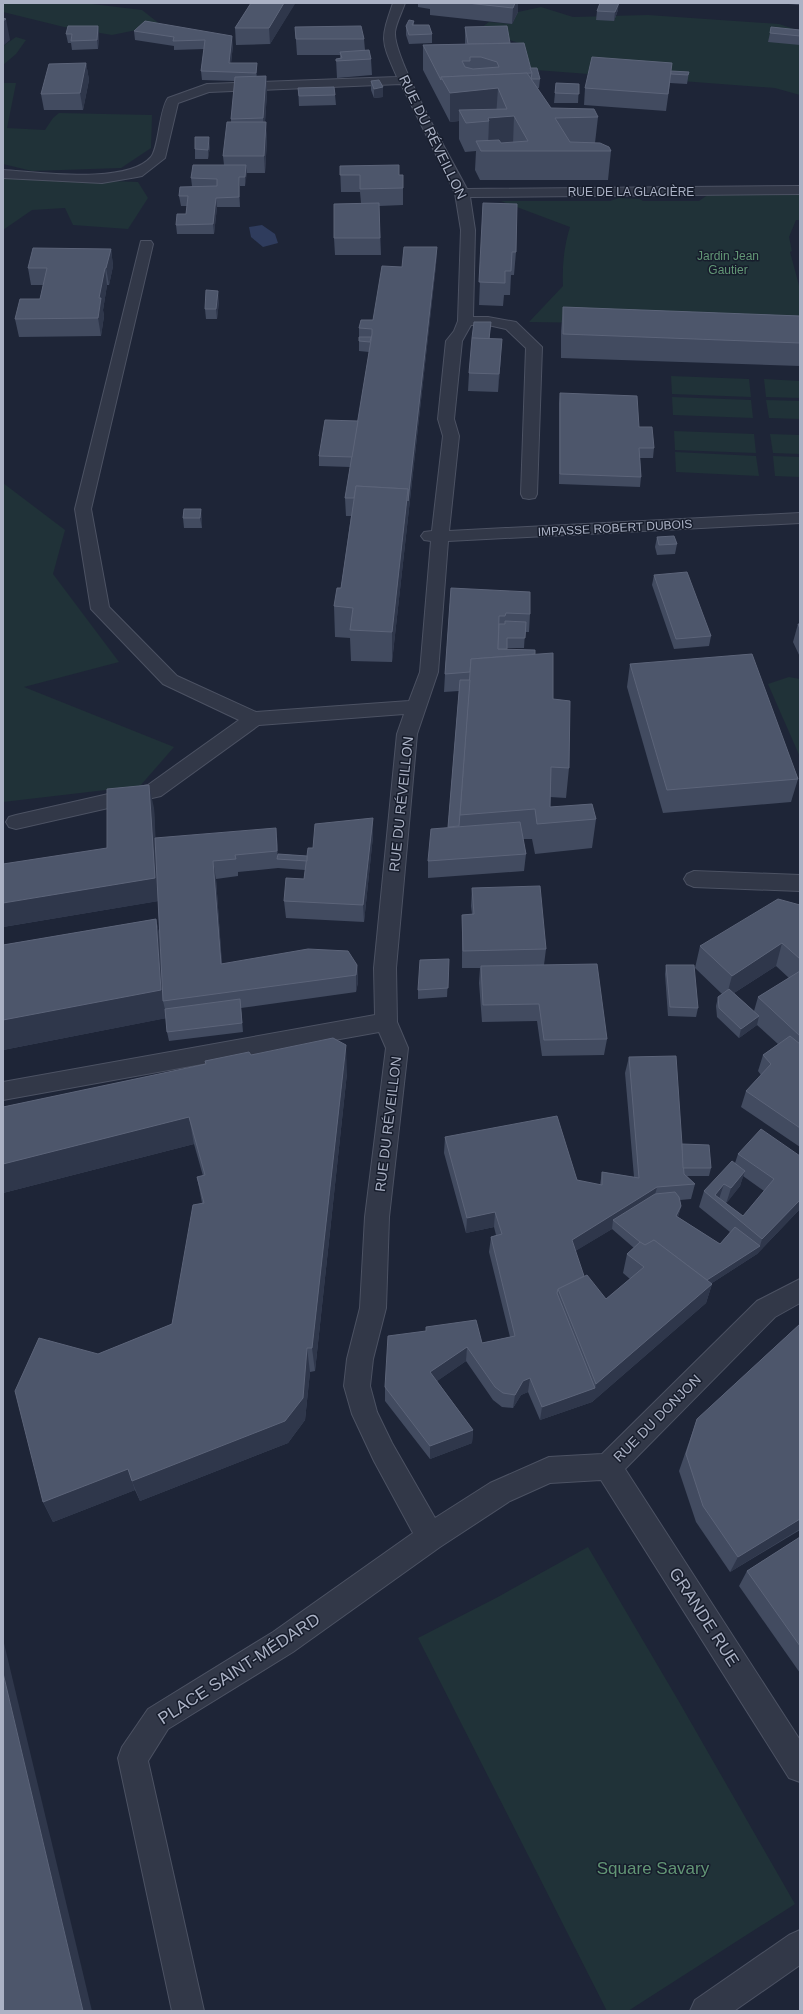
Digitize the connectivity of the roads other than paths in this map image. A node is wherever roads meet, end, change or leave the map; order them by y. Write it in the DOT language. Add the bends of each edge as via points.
graph roads {
  1 [pos="399,3"];
  2 [pos="405,80"];
  3 [pos="3,174"];
  4 [pos="800,190"];
  5 [pos="462,193"];
  6 [pos="146,244"];
  7 [pos="465,321"];
  8 [pos="529,494"];
  9 [pos="800,518"];
  10 [pos="435,536"];
  11 [pos="416,707"];
  12 [pos="254,719"];
  13 [pos="16,822"];
  14 [pos="694,879"];
  15 [pos="800,883"];
  16 [pos="386,1022"];
  17 [pos="3,1091"];
  18 [pos="800,1290"];
  19 [pos="608,1467"];
  20 [pos="430,1537"];
  21 [pos="800,1767"];
  22 [pos="800,1946"];
  23 [pos="188,2011"];
  24 [pos="706,2011"];
  1 -- 2 [label="street, RUE DU RÉVEILLON" via="389,31 390,46"];
  2 -- 3 [label="street" via="207,88 172,101 158,158 137,173 102,179"];
  2 -- 5 [label="street, RUE DU RÉVEILLON"];
  4 -- 5 [label="street, RUE DE LA GLACIÈRE"];
  5 -- 7 [label="street, RUE DU RÉVEILLON" via="468,230"];
  6 -- 12 [label="street" via="83,510 100,609 170,680"];
  7 -- 8 [label="street" via="511,325 534,347"];
  7 -- 10 [label="street, RUE DU RÉVEILLON" via="454,341 446,419 451,436"];
  9 -- 10 [label="street, IMPASSE ROBERT DUBOIS"];
  10 -- 11 [label="street, RUE DU RÉVEILLON" via="429,672"];
  11 -- 12 [label="street"];
  11 -- 16 [label="street, RUE DU RÉVEILLON" via="407,734 385,968"];
  12 -- 13 [label="street" via="154,791"];
  14 -- 15 [label="street"];
  16 -- 17 [label="street"];
  16 -- 20 [label="street, RUE DU RÉVEILLON" via="397,1048 377,1217 373,1308 360,1358 357,1386 365,1414 383,1452"];
  18 -- 19 [label="street, RUE DU DONJON" via="766,1309"];
  19 -- 20 [label="street, RUE DU DONJON" via="549,1470 500,1492"];
  19 -- 21 [label="street, GRANDE RUE"];
  20 -- 23 [label="street, PLACE SAINT-MÉDARD" via="283,1642 158,1719 133,1758"];
  22 -- 24 [label="street"];
}
